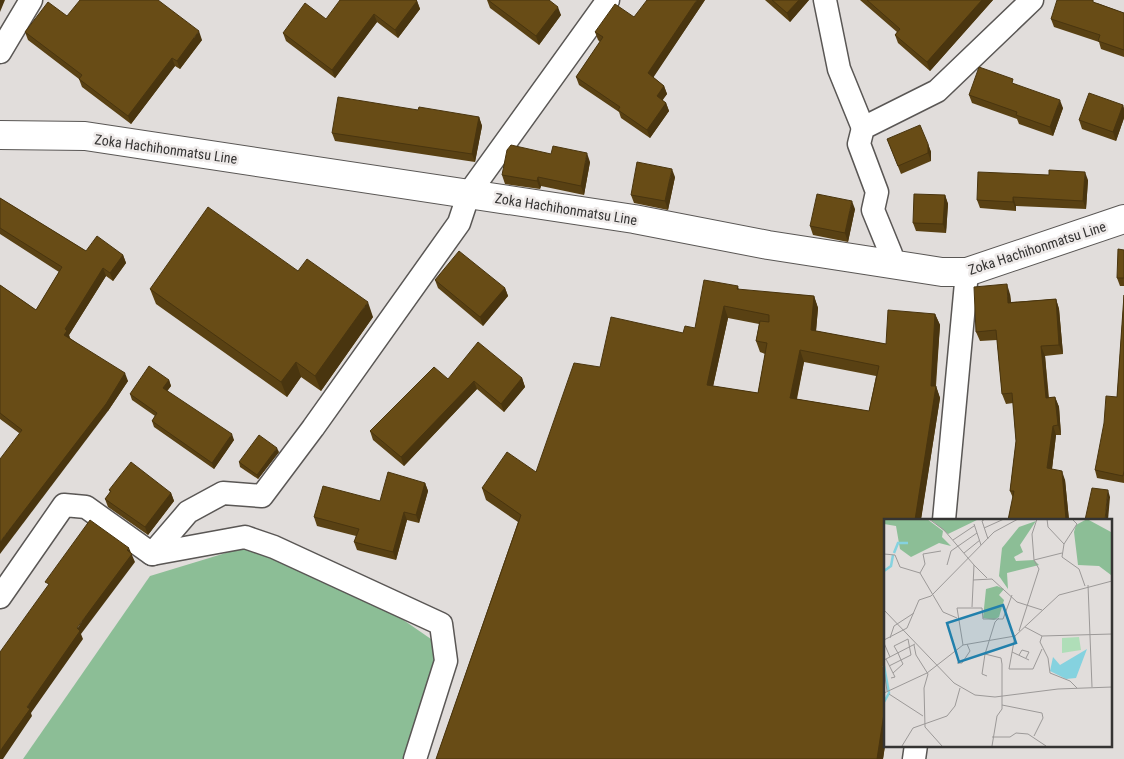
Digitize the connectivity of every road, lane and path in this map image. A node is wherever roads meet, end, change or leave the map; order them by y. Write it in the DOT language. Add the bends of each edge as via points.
graph roads {
  1 [pos="31,0"];
  2 [pos="608,0"];
  3 [pos="825,0"];
  4 [pos="1032,0"];
  5 [pos="0,52"];
  6 [pos="863,128"];
  7 [pos="0,135"];
  8 [pos="469,193"];
  9 [pos="1124,219"];
  10 [pos="892,264"];
  11 [pos="967,272"];
  12 [pos="944,519"];
  13 [pos="152,554"];
  14 [pos="0,597"];
  15 [pos="916,746"];
  16 [pos="415,759"];
  17 [pos="914,759"];
  1 -- 5 [label="street"];
  2 -- 8 [label="street"];
  3 -- 6 [label="street" via="838,69"];
  4 -- 6 [label="street" via="937,91"];
  6 -- 10 [label="street" via="858,144 877,192 872,210 891,254"];
  7 -- 8 [label="main road, Zoka Hachihonmatsu Line" via="85,136"];
  8 -- 10 [label="main road, Zoka Hachihonmatsu Line"];
  8 -- 13 [label="street" via="459,223 262,496 223,493 188,512"];
  9 -- 11 [label="main road, Zoka Hachihonmatsu Line"];
  10 -- 11 [label="main road, Zoka Hachihonmatsu Line" via="942,272"];
  11 -- 12 [label="street"];
  13 -- 14 [label="street" via="86,507 64,505"];
  13 -- 16 [label="street" via="245,537 274,546 441,624 446,661"];
  15 -- 17 [label="street"];
}
